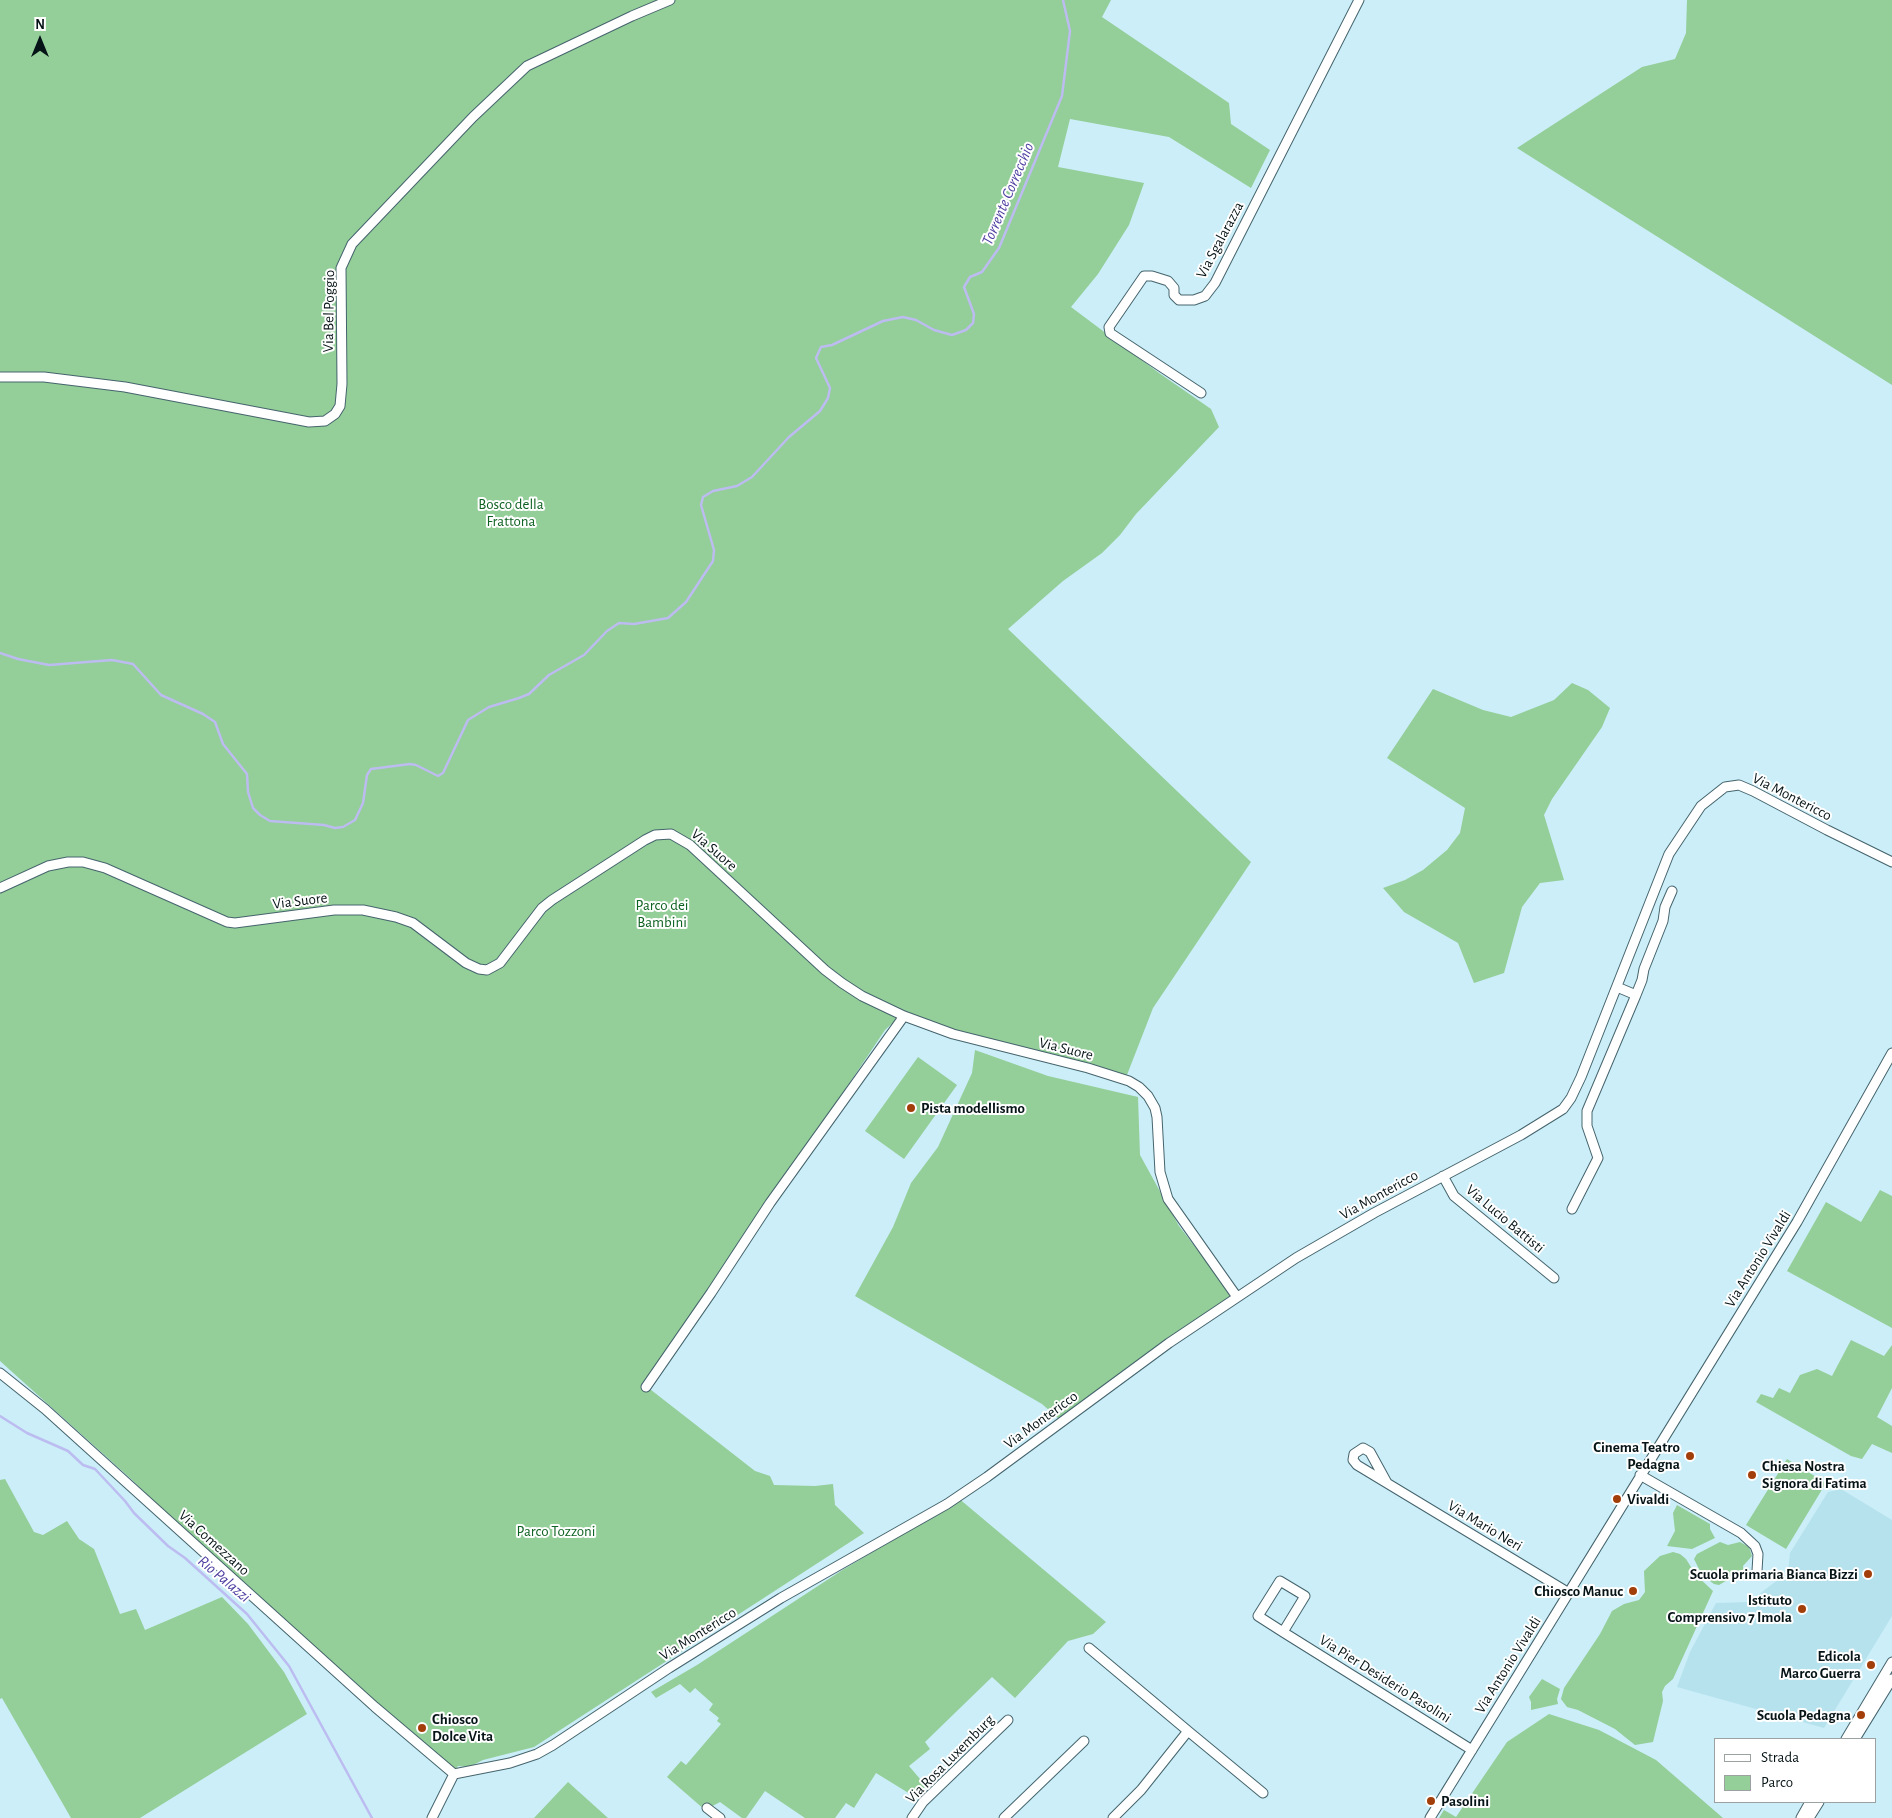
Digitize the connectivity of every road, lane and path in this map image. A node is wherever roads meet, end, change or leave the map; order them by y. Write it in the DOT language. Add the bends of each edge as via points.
graph roads {
  1 [pos="670,0"];
  2 [pos="1359,0"];
  3 [pos="0,377"];
  4 [pos="1201,393"];
  5 [pos="1892,862"];
  6 [pos="0,888"];
  7 [pos="1672,891"];
  8 [pos="1617,988"];
  9 [pos="1636,995"];
  10 [pos="904,1016"];
  11 [pos="1892,1053"];
  12 [pos="1443,1176"];
  13 [pos="1572,1209"];
  14 [pos="1554,1278"];
  15 [pos="1237,1297"];
  16 [pos="0,1373"];
  17 [pos="646,1386"];
  18 [pos="1640,1475"];
  19 [pos="1386,1483"];
  20 [pos="1757,1571"];
  21 [pos="1568,1593"];
  22 [pos="1283,1632"];
  23 [pos="1089,1648"];
  24 [pos="1892,1662"];
  25 [pos="1892,1679"];
  26 [pos="1008,1720"];
  27 [pos="1188,1731"];
  28 [pos="1855,1735"];
  29 [pos="1084,1741"];
  30 [pos="1472,1750"];
  31 [pos="454,1774"];
  32 [pos="1263,1793"];
  33 [pos="1809,1803"];
  34 [pos="1818,1803"];
  35 [pos="706,1808"];
  36 [pos="432,1818"];
  37 [pos="720,1818"];
  38 [pos="906,1818"];
  39 [pos="912,1818"];
  40 [pos="1004,1818"];
  41 [pos="1113,1818"];
  42 [pos="1430,1818"];
  43 [pos="1801,1818"];
  44 [pos="1809,1818"];
  1 -- 3 [label="street, Via Bel Poggio" via="528,66 472,117 352,244 342,268 340,406 325,421 309,422 125,387 44,377"];
  2 -- 4 [label="street, Via Sgalarazza" via="1220,274 1205,296 1179,300 1168,281 1144,276 1109,327 1110,333"];
  5 -- 8 [label="street, Via Montericco" via="1753,791 1739,785 1725,787 1701,806 1669,854"];
  6 -- 10 [label="street, Via Suore" via="48,866 83,862 105,868 227,922 341,910 363,910 396,917 413,923 466,963 487,970 500,963 542,908 555,897 645,840 655,835 671,834 690,845 842,984"];
  7 -- 9 [label="street"];
  8 -- 9 [label="street"];
  8 -- 12 [label="street, Via Montericco" via="1581,1077 1562,1109 1521,1135"];
  9 -- 13 [label="street" via="1587,1111 1587,1126 1598,1158"];
  10 -- 15 [label="street, Via Suore" via="982,1042 1120,1077 1139,1087 1148,1096 1157,1117 1160,1172 1168,1199"];
  10 -- 17 [label="street" via="770,1203"];
  11 -- 18 [label="street, Via Antonio Vivaldi" via="1797,1222"];
  12 -- 14 [label="street, Via Lucio Battisti" via="1454,1196"];
  12 -- 15 [label="street, Via Montericco" via="1296,1258"];
  15 -- 31 [label="street, Via Montericco" via="947,1504 781,1598 553,1746 510,1763"];
  16 -- 31 [label="street, Via Comezzano"];
  18 -- 20 [label="street" via="1741,1533 1755,1546"];
  18 -- 21 [label="street, Via Antonio Vivaldi"];
  19 -- 21 [label="street, Via Mario Neri"];
  21 -- 30 [label="street, Via Antonio Vivaldi"];
  22 -- 22 [label="street, Via Pier Desiderio Pasolini" via="1305,1596 1280,1581 1258,1616"];
  22 -- 30 [label="street, Via Pier Desiderio Pasolini"];
  23 -- 27 [label="street"];
  24 -- 28 [label="street"];
  25 -- 28 [label="street"];
  26 -- 39 [label="street, Via Rosa Luxemburg" via="923,1802"];
  27 -- 32 [label="street"];
  27 -- 41 [label="street" via="1141,1790"];
  29 -- 40 [label="street"];
  30 -- 42 [label="street, Via Antonio Vivaldi"];
  31 -- 36 [label="street"];
  33 -- 43 [label="street"];
  34 -- 44 [label="street"];
  35 -- 37 [label="street"];
  38 -- 39 [label="street, Via Rosa Luxemburg"];
}
